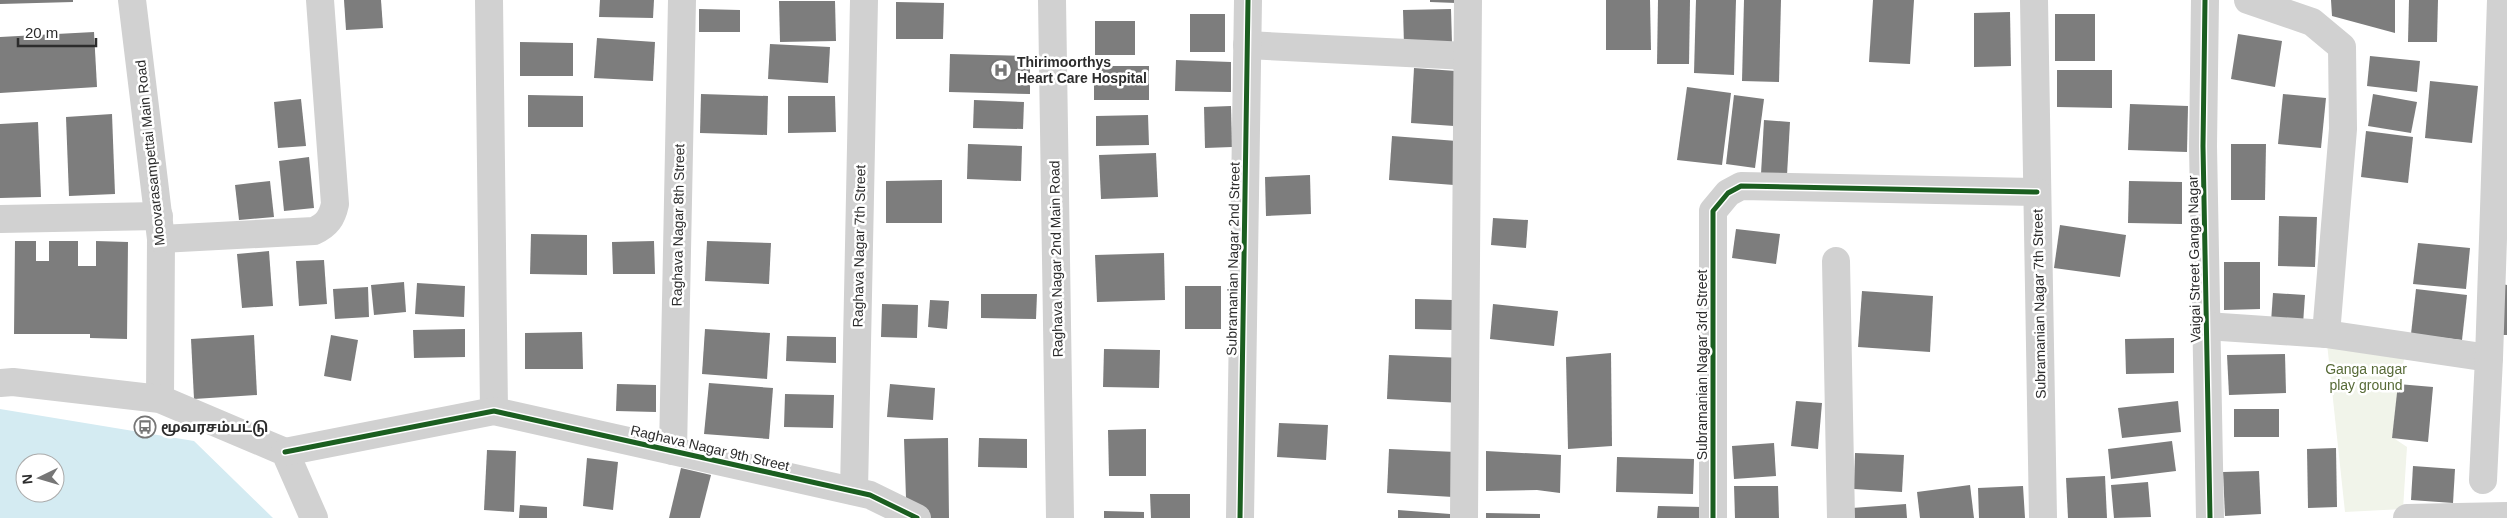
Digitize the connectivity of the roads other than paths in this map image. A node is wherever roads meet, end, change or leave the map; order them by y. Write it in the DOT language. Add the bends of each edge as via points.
graph roads {
  1 [pos="132,0"];
  2 [pos="320,0"];
  3 [pos="489,0"];
  4 [pos="682,0"];
  5 [pos="864,0"];
  6 [pos="1052,0"];
  7 [pos="1248,0"];
  8 [pos="1468,0"];
  9 [pos="2034,0"];
  10 [pos="2205,0"];
  11 [pos="2248,0"];
  12 [pos="2501,0"];
  13 [pos="1247,45"];
  14 [pos="1467,56"];
  15 [pos="2500,189"];
  16 [pos="2037,192"];
  17 [pos="0,219"];
  18 [pos="160,228"];
  19 [pos="1836,261"];
  20 [pos="2206,326"];
  21 [pos="2326,334"];
  22 [pos="2489,358"];
  23 [pos="0,383"];
  24 [pos="160,399"];
  25 [pos="494,411"];
  26 [pos="673,451"];
  27 [pos="285,452"];
  28 [pos="2483,480"];
  29 [pos="854,491"];
  30 [pos="2507,516"];
  31 [pos="2460,517"];
  32 [pos="314,518"];
  33 [pos="917,518"];
  34 [pos="1060,518"];
  35 [pos="1240,518"];
  36 [pos="1464,518"];
  37 [pos="1713,518"];
  38 [pos="1841,518"];
  39 [pos="2043,518"];
  40 [pos="2210,518"];
  41 [pos="2408,518"];
  1 -- 18 [label="street, Moovarasampettai Main Road"];
  2 -- 18 [label="street" via="335,204 333,216 314,231"];
  3 -- 25 [label="street"];
  4 -- 26 [label="street, Raghava Nagar 8th Street"];
  5 -- 29 [label="street, Raghava Nagar 7th Street"];
  6 -- 34 [label="street, Raghava Nagar 2nd Main Road"];
  7 -- 13 [label="street, Subramanian Nagar 2nd Street"];
  8 -- 14 [label="street"];
  9 -- 16 [label="street, Subramanian Nagar 7th Street"];
  10 -- 20 [label="street, Vaigai Street Ganga Nagar"];
  11 -- 21 [label="street" via="2312,22 2342,47 2343,129"];
  12 -- 15 [label="street"];
  13 -- 14 [label="street"];
  13 -- 35 [label="street, Subramanian Nagar 2nd Street"];
  14 -- 36 [label="street"];
  15 -- 22 [label="street"];
  16 -- 37 [label="street, Subramanian Nagar 3rd Street" via="1741,186 1728,193 1713,211"];
  16 -- 39 [label="street, Subramanian Nagar 7th Street"];
  17 -- 18 [label="street"];
  18 -- 24 [label="street, Moovarasampettai Main Road"];
  19 -- 38 [label="street"];
  20 -- 21 [label="street"];
  20 -- 40 [label="street, Vaigai Street Ganga Nagar"];
  21 -- 22 [label="street"];
  22 -- 28 [label="street"];
  23 -- 24 [label="street"];
  24 -- 27 [label="street"];
  25 -- 26 [label="street, Raghava Nagar 9th Street"];
  25 -- 27 [label="street"];
  26 -- 29 [label="street, Raghava Nagar 9th Street"];
  27 -- 32 [label="street"];
  29 -- 33 [label="street, Raghava Nagar 9th Street" via="870,495"];
  30 -- 31 [label="street"];
  31 -- 41 [label="street"];
}
